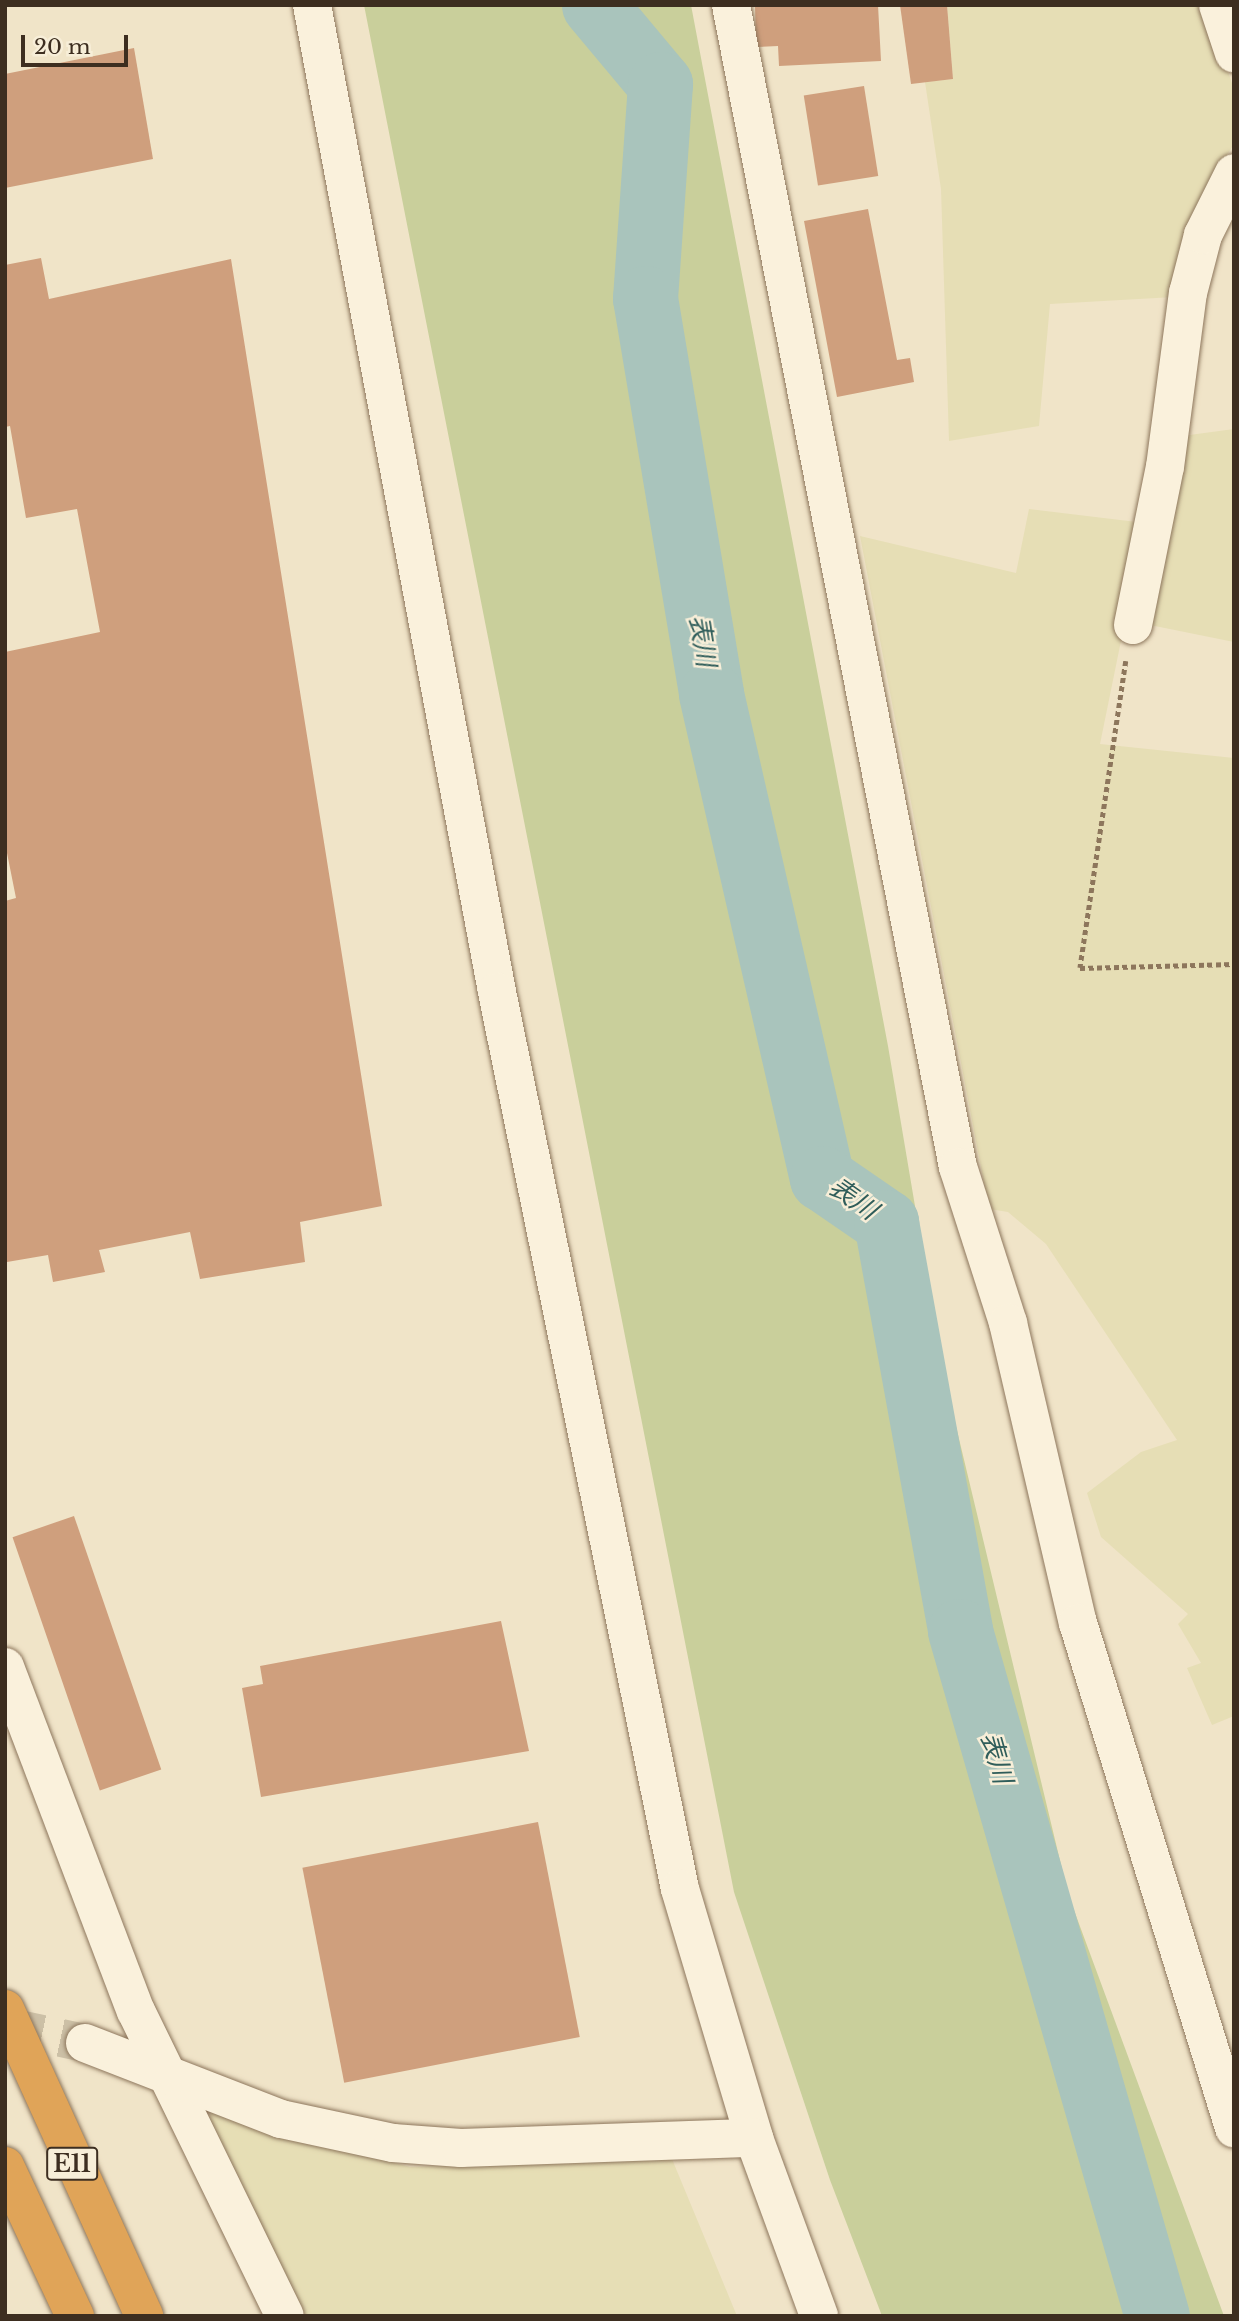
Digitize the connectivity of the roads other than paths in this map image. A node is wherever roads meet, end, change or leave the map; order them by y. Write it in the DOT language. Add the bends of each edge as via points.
graph roads {
  1 [pos="312,5"];
  2 [pos="732,5"];
  3 [pos="1218,5"];
  4 [pos="1234,54"];
  5 [pos="1234,173"];
  6 [pos="1133,625"];
  7 [pos="5,1667"];
  8 [pos="5,2009"];
  9 [pos="85,2043"];
  10 [pos="173,2076"];
  11 [pos="1234,2128"];
  12 [pos="754,2138"];
  13 [pos="5,2166"];
  14 [pos="75,2316"];
  15 [pos="144,2316"];
  16 [pos="285,2316"];
  17 [pos="819,2316"];
  1 -- 12 [label="street" via="500,1006 680,1889"];
  2 -- 11 [label="street" via="958,1167 1008,1323 1078,1623"];
  3 -- 4 [label="street"];
  5 -- 6 [label="street" via="1203,235 1188,293 1165,467"];
  7 -- 10 [label="street" via="136,2011"];
  8 -- 15 [label="highway, E11"];
  9 -- 10 [label="street"];
  10 -- 12 [label="street" via="281,2119 430,2147"];
  10 -- 16 [label="street"];
  12 -- 17 [label="street"];
  13 -- 14 [label="highway, E11"];
}
